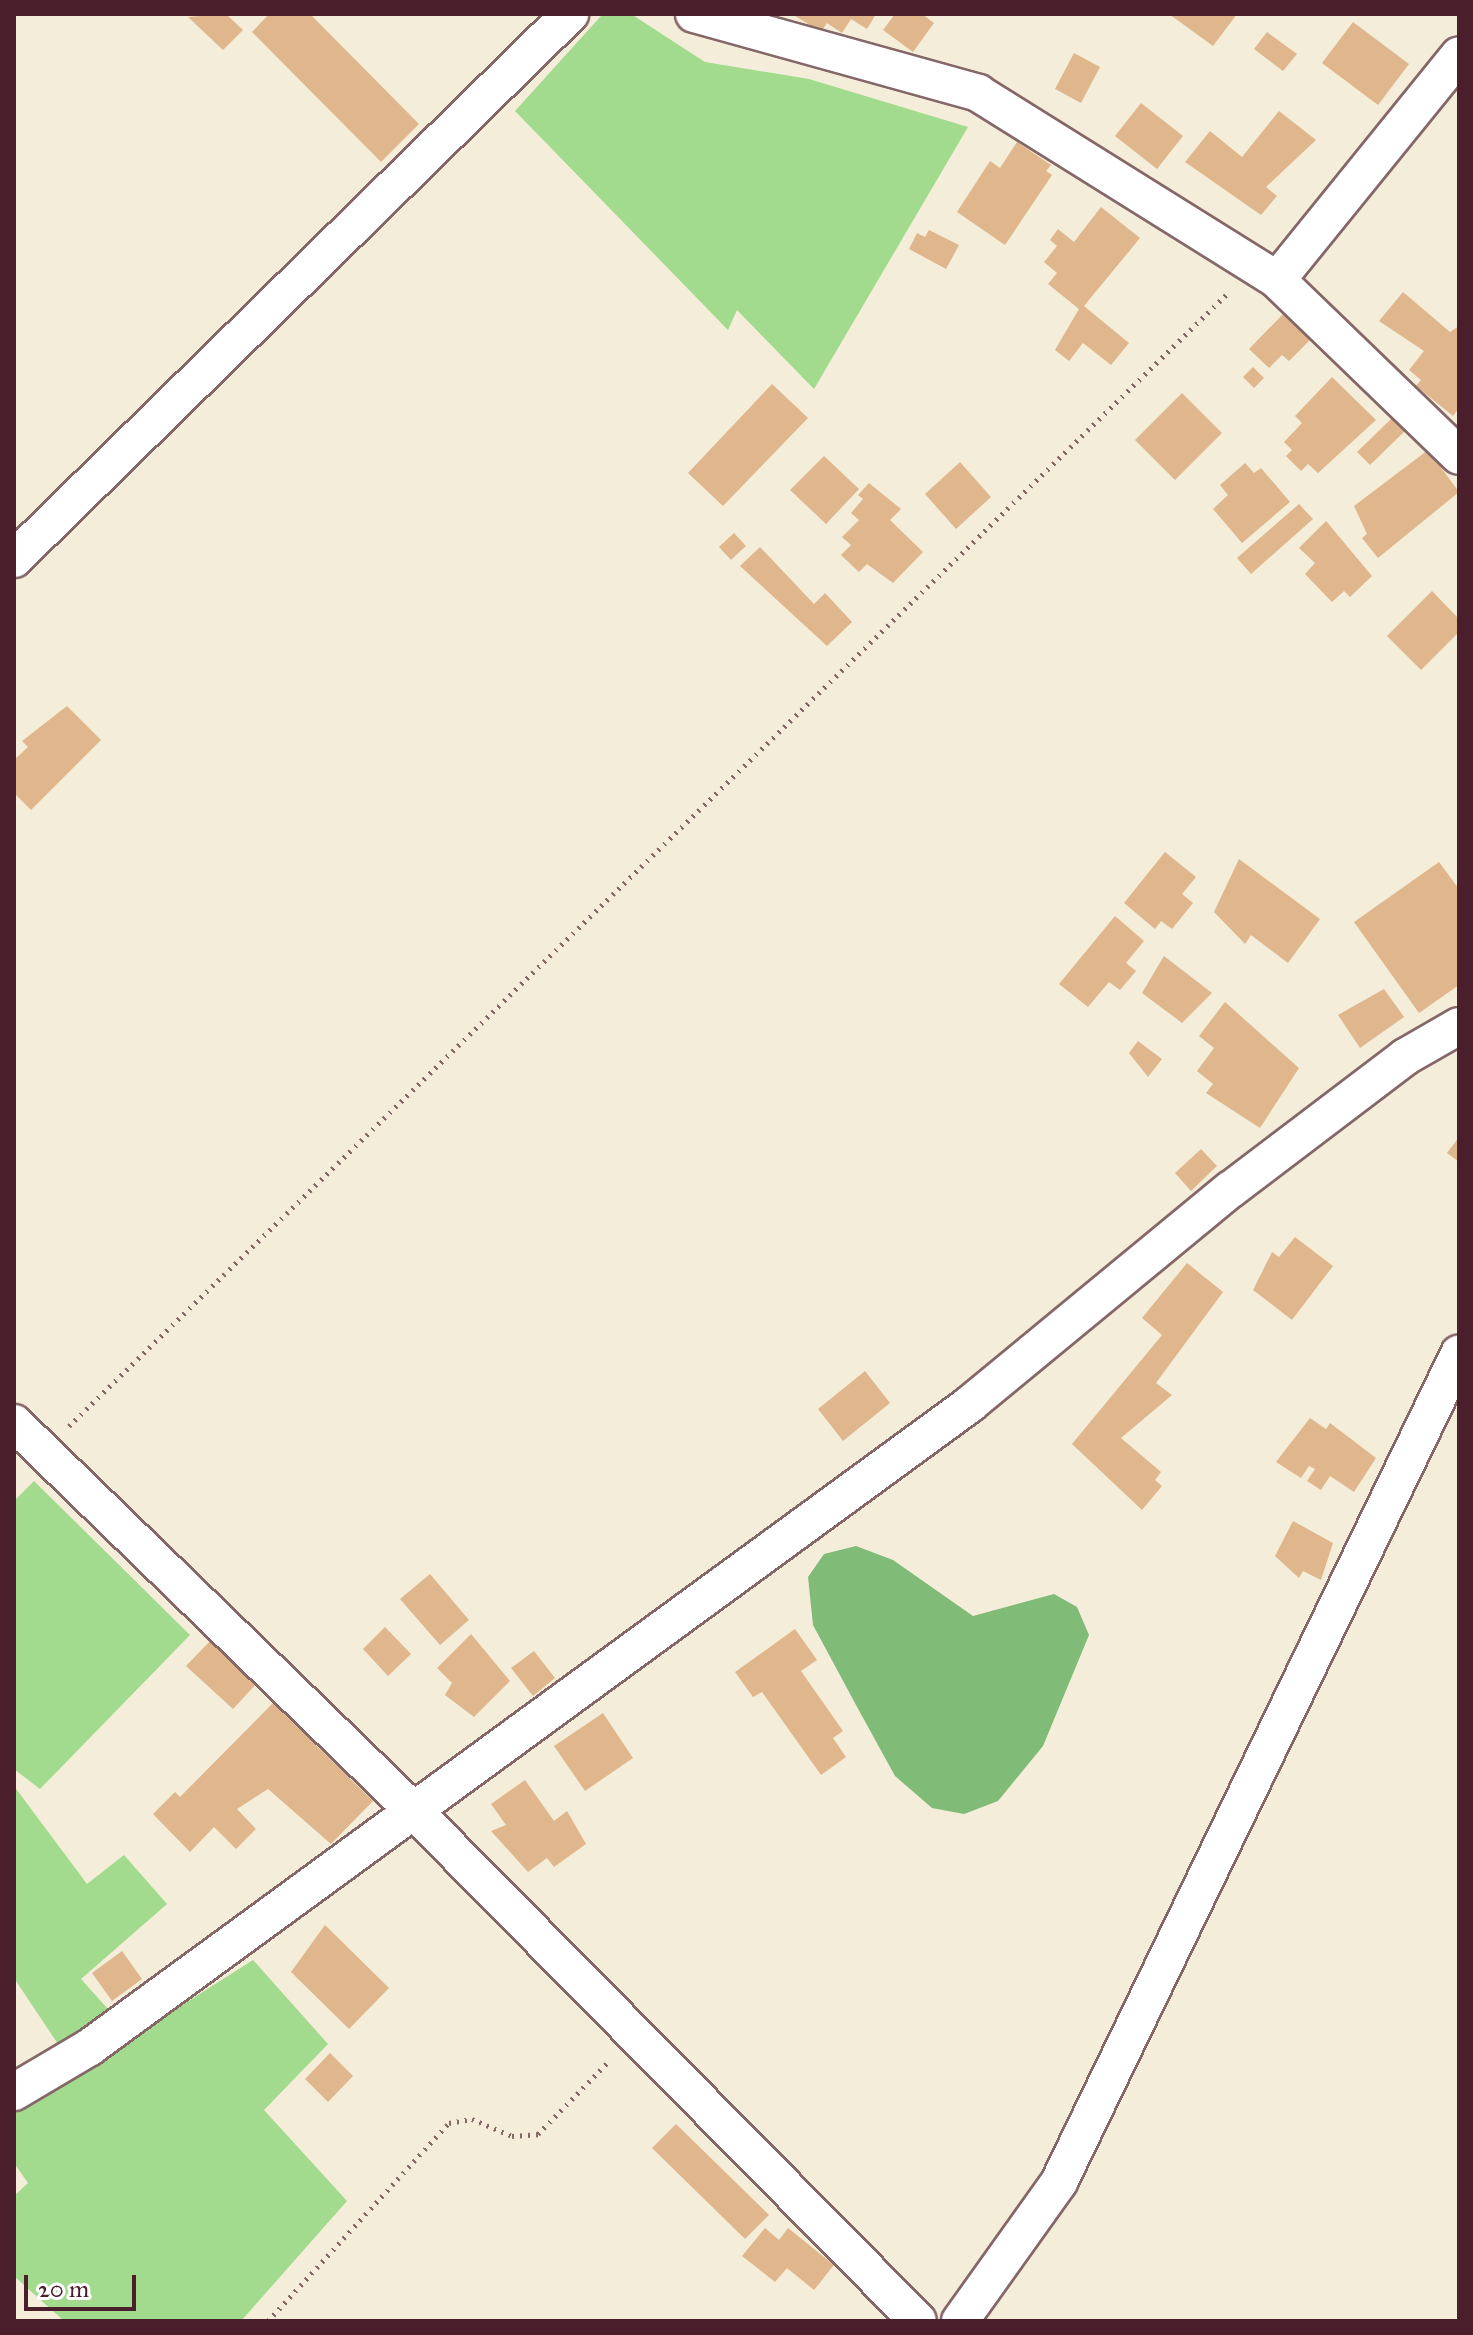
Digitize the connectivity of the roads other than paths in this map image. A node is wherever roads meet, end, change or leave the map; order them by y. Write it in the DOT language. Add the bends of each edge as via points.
graph roads {
  1 [pos="570,14"];
  2 [pos="694,14"];
  3 [pos="1459,55"];
  4 [pos="1266,273"];
  5 [pos="1459,456"];
  6 [pos="14,559"];
  7 [pos="1459,1026"];
  8 [pos="1459,1354"];
  9 [pos="14,1423"];
  10 [pos="413,1810"];
  11 [pos="14,2092"];
  12 [pos="918,2321"];
  13 [pos="960,2321"];
  1 -- 6 [label="street"];
  2 -- 4 [label="street" via="978,93"];
  3 -- 4 [label="street"];
  4 -- 5 [label="street"];
  7 -- 10 [label="street" via="1405,1057 1230,1190 970,1404"];
  8 -- 13 [label="street" via="1059,2182"];
  9 -- 10 [label="street"];
  10 -- 11 [label="street" via="90,2047"];
  10 -- 12 [label="street"];
}
